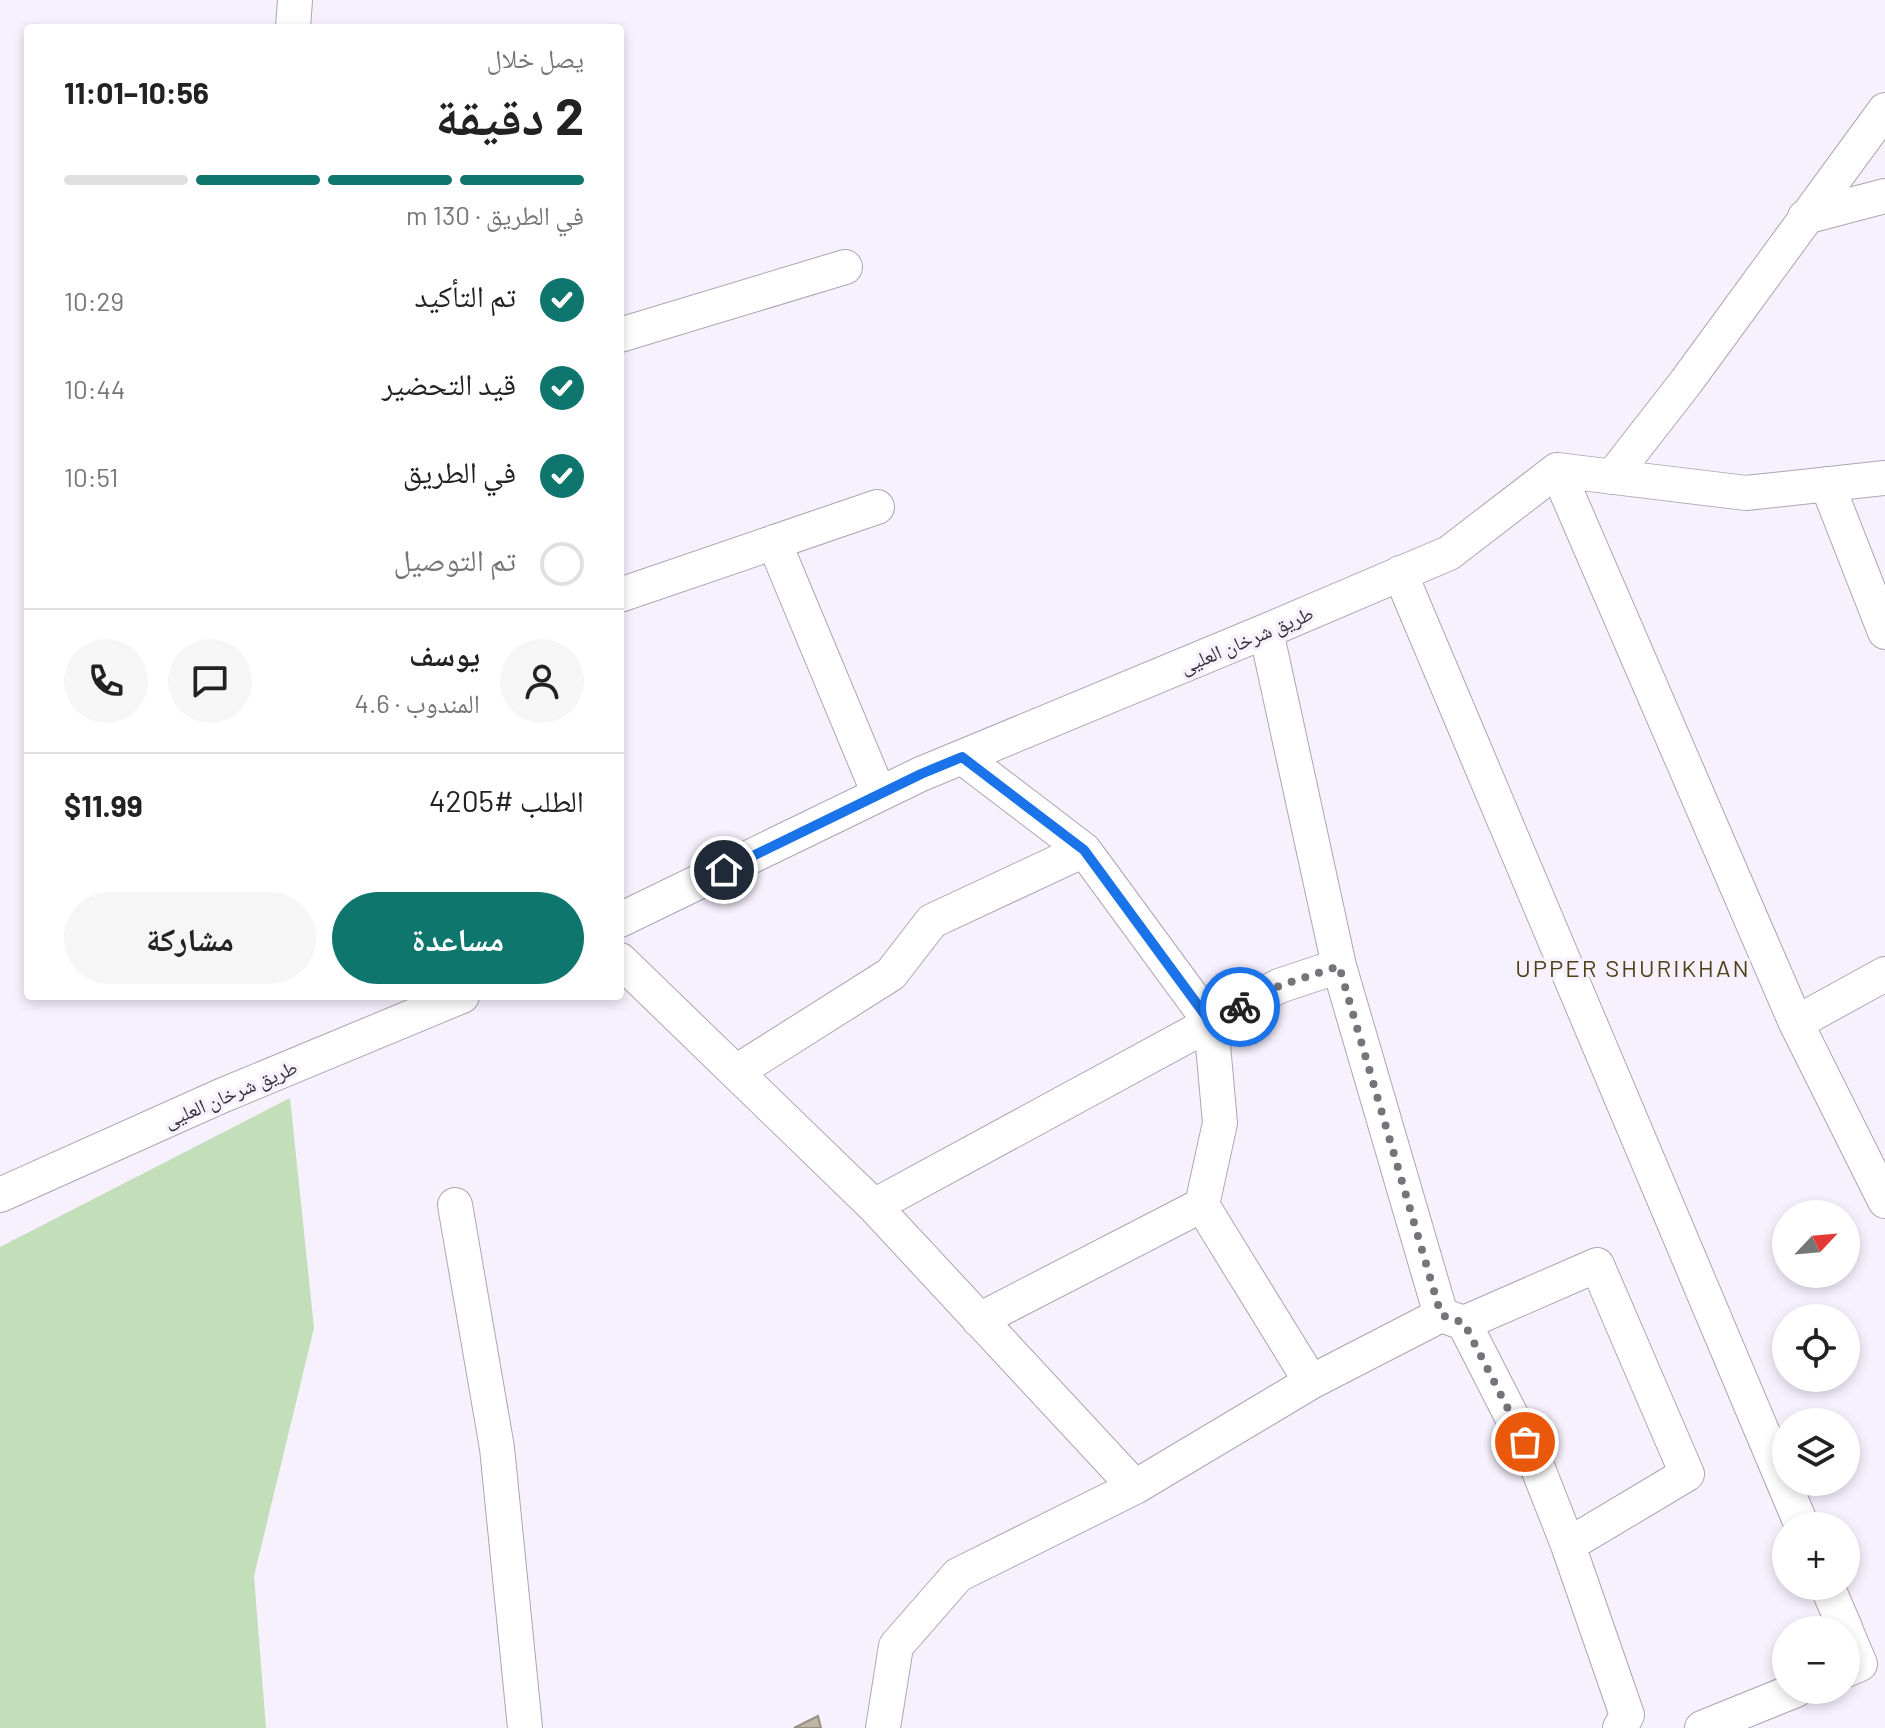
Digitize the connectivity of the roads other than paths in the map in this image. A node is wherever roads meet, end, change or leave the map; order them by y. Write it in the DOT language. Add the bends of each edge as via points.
graph roads {
  1 [pos="295,0"];
  2 [pos="293,24"];
  3 [pos="1885,110"];
  4 [pos="1885,196"];
  5 [pos="1805,217"];
  6 [pos="845,267"];
  7 [pos="624,334"];
  8 [pos="1557,470"];
  9 [pos="1612,477"];
  10 [pos="1885,478"];
  11 [pos="1827,484"];
  12 [pos="877,507"];
  13 [pos="774,542"];
  14 [pos="1400,573"];
  15 [pos="624,594"];
  16 [pos="1266,631"];
  17 [pos="1885,632"];
  18 [pos="962,757"];
  19 [pos="879,794"];
  20 [pos="1084,850"];
  21 [pos="624,918"];
  22 [pos="624,964"];
  23 [pos="1339,966"];
  24 [pos="1885,974"];
  25 [pos="452,1000"];
  26 [pos="1211,1023"];
  27 [pos="1796,1023"];
  28 [pos="736,1072"];
  29 [pos="0,1195"];
  30 [pos="1885,1201"];
  31 [pos="455,1205"];
  32 [pos="1202,1205"];
  33 [pos="874,1206"];
  34 [pos="1452,1319"];
  35 [pos="979,1320"];
  36 [pos="1311,1382"];
  37 [pos="1135,1487"];
  38 [pos="1796,1512"];
  39 [pos="1568,1545"];
  40 [pos="1772,1700"];
  41 [pos="525,1728"];
  42 [pos="883,1728"];
  43 [pos="1620,1728"];
  44 [pos="1702,1728"];
  1 -- 2 [label="street"];
  3 -- 5 [label="street"];
  4 -- 5 [label="street"];
  5 -- 9 [label="street"];
  6 -- 7 [label="street"];
  8 -- 9 [label="street"];
  8 -- 14 [label="street, طريق شرخان العليى" via="1449,553"];
  8 -- 27 [label="street"];
  9 -- 11 [label="street" via="1746,493"];
  10 -- 11 [label="street"];
  11 -- 17 [label="street"];
  12 -- 13 [label="street"];
  13 -- 15 [label="street"];
  13 -- 19 [label="street"];
  14 -- 16 [label="street, طريق شرخان العليى"];
  14 -- 38 [label="street"];
  16 -- 18 [label="street, طريق شرخان العليى"];
  16 -- 23 [label="street"];
  18 -- 19 [label="street, طريق شرخان العليى"];
  18 -- 20 [label="street"];
  19 -- 21 [label="street, طريق شرخان العليى"];
  20 -- 26 [label="street"];
  20 -- 28 [label="street" via="932,921 891,974"];
  22 -- 28 [label="street"];
  23 -- 26 [label="street" via="1279,986"];
  23 -- 34 [label="street"];
  24 -- 27 [label="street"];
  25 -- 29 [label="street, طريق شرخان العليى"];
  26 -- 32 [label="street" via="1220,1123"];
  26 -- 33 [label="street"];
  27 -- 30 [label="street"];
  28 -- 33 [label="street"];
  31 -- 41 [label="street" via="497,1448"];
  32 -- 35 [label="street"];
  32 -- 36 [label="street"];
  33 -- 35 [label="street"];
  34 -- 36 [label="street"];
  34 -- 39 [label="street" via="1537,1466"];
  34 -- 39 [label="street" via="1597,1265 1687,1474"];
  35 -- 37 [label="street"];
  36 -- 37 [label="street"];
  37 -- 42 [label="street" via="958,1575 896,1646"];
  39 -- 43 [label="street" via="1627,1715"];
  40 -- 44 [label="street"];
}
